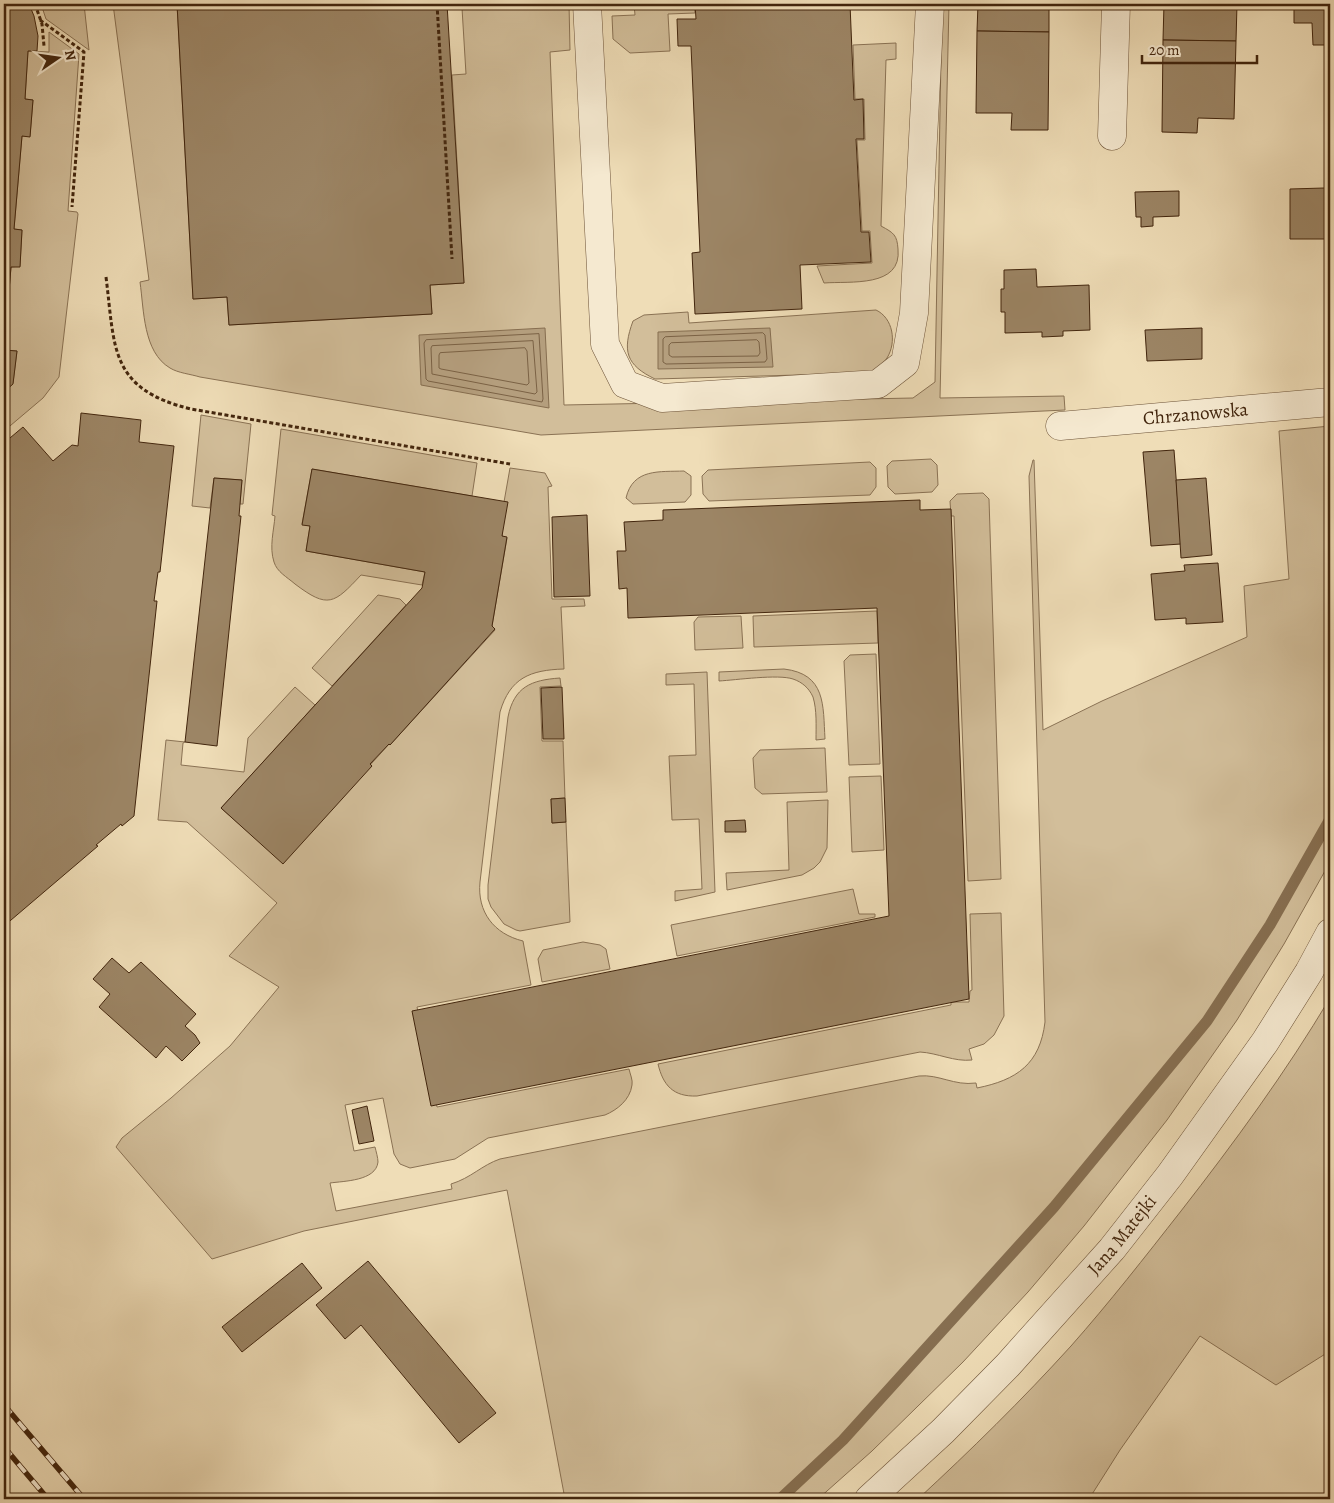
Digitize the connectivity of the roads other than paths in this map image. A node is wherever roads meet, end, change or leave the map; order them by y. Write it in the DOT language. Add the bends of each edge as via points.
graph roads {
  1 [pos="587,4"];
  2 [pos="930,4"];
  3 [pos="1116,4"];
  4 [pos="1112,136"];
  5 [pos="1330,402"];
  6 [pos="1060,426"];
  7 [pos="1330,933"];
  8 [pos="869,1499"];
  1 -- 2 [label="street" via="605,344 625,384 662,398 878,384 905,363 914,313"];
  3 -- 4 [label="street"];
  5 -- 6 [label="street, Chrzanowska"];
  7 -- 8 [label="street, Jana Matejki" via="1265,1042 1112,1249 1008,1365"];
}
